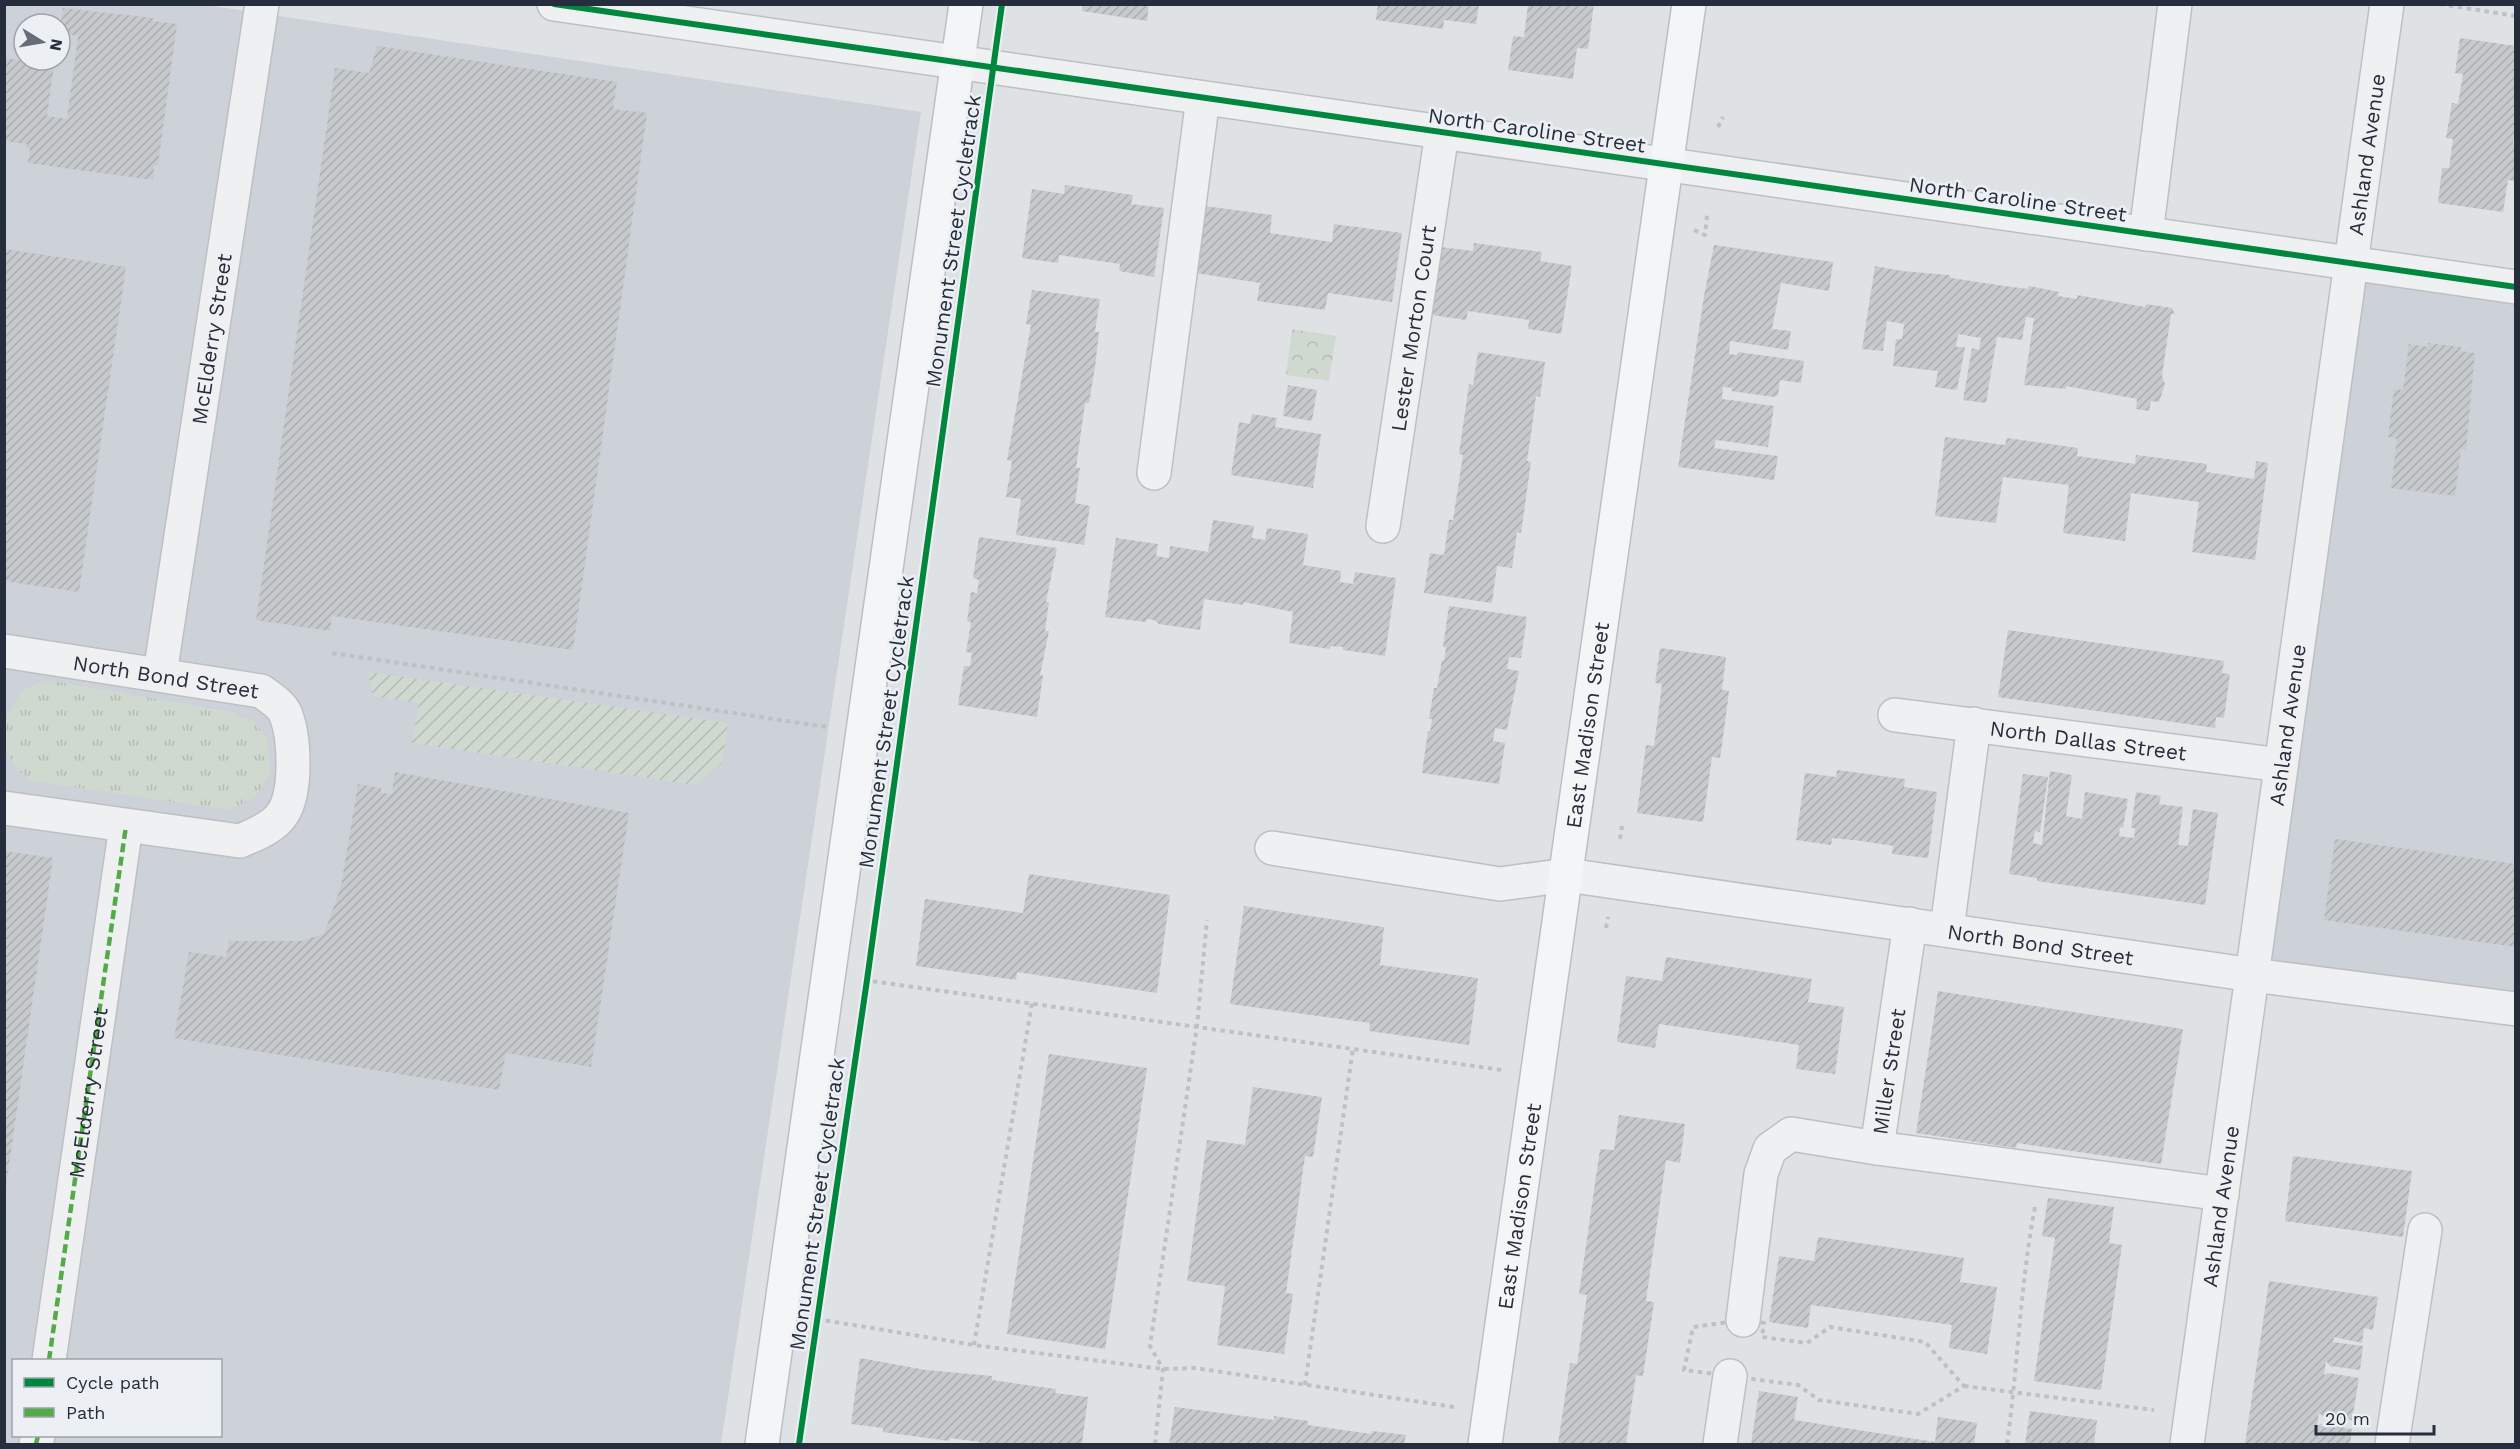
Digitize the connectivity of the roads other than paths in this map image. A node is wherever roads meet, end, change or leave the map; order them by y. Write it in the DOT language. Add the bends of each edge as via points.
graph roads {
  1 [pos="262,4"];
  2 [pos="554,4"];
  3 [pos="966,4"];
  4 [pos="1689,4"];
  5 [pos="2175,4"];
  6 [pos="2387,4"];
  7 [pos="958,63"];
  8 [pos="1203,98"];
  9 [pos="1442,133"];
  10 [pos="1667,165"];
  11 [pos="2146,234"];
  12 [pos="2351,263"];
  13 [pos="2516,287"];
  14 [pos="1154,473"];
  15 [pos="1383,526"];
  16 [pos="4,651"];
  17 [pos="160,674"];
  18 [pos="1895,715"];
  19 [pos="1974,724"];
  20 [pos="2281,765"];
  21 [pos="4,807"];
  22 [pos="126,826"];
  23 [pos="1272,848"];
  24 [pos="1567,875"];
  25 [pos="1910,924"];
  26 [pos="1947,929"];
  27 [pos="2253,975"];
  28 [pos="2516,1009"];
  29 [pos="1877,1148"];
  30 [pos="2222,1194"];
  31 [pos="2425,1230"];
  32 [pos="1743,1320"];
  33 [pos="49,1359"];
  34 [pos="1730,1376"];
  35 [pos="2189,1430"];
  36 [pos="762,1444"];
  37 [pos="1485,1444"];
  38 [pos="1720,1444"];
  39 [pos="2392,1444"];
  1 -- 17 [label="street, McElderry Street"];
  2 -- 7 [label="street, North Caroline Street"];
  3 -- 7 [label="main road"];
  4 -- 10 [label="main road, East Madison Street"];
  5 -- 11 [label="street"];
  6 -- 12 [label="street, Ashland Avenue"];
  7 -- 8 [label="street, North Caroline Street"];
  7 -- 36 [label="main road"];
  8 -- 9 [label="street, North Caroline Street"];
  8 -- 14 [label="street"];
  9 -- 10 [label="street, North Caroline Street"];
  9 -- 15 [label="street, Lester Morton Court"];
  10 -- 11 [label="street, North Caroline Street"];
  10 -- 24 [label="main road, East Madison Street"];
  11 -- 12 [label="street, North Caroline Street"];
  12 -- 13 [label="street, North Caroline Street"];
  12 -- 20 [label="street, Ashland Avenue"];
  16 -- 17 [label="street, North Bond Street"];
  17 -- 22 [label="street, North Bond Street" via="261,691 284,710 294,745 292,780 283,813 260,832 240,840"];
  18 -- 19 [label="street, North Dallas Street"];
  19 -- 20 [label="street, North Dallas Street"];
  19 -- 26 [label="street"];
  20 -- 27 [label="street, Ashland Avenue"];
  21 -- 22 [label="street, North Bond Street"];
  22 -- 33 [label="street, McElderry Street"];
  23 -- 24 [label="street, North Bond Street" via="1500,884"];
  24 -- 25 [label="street, North Bond Street"];
  24 -- 37 [label="main road, East Madison Street"];
  25 -- 26 [label="street, North Bond Street"];
  25 -- 29 [label="street, Miller Street"];
  26 -- 27 [label="street, North Bond Street"];
  27 -- 28 [label="street, North Bond Street"];
  27 -- 30 [label="street, Ashland Avenue"];
  29 -- 30 [label="street"];
  29 -- 32 [label="street, Miller Street" via="1791,1134 1770,1149 1761,1174"];
  30 -- 35 [label="street, Ashland Avenue"];
  31 -- 39 [label="street"];
  34 -- 38 [label="street"];
}
